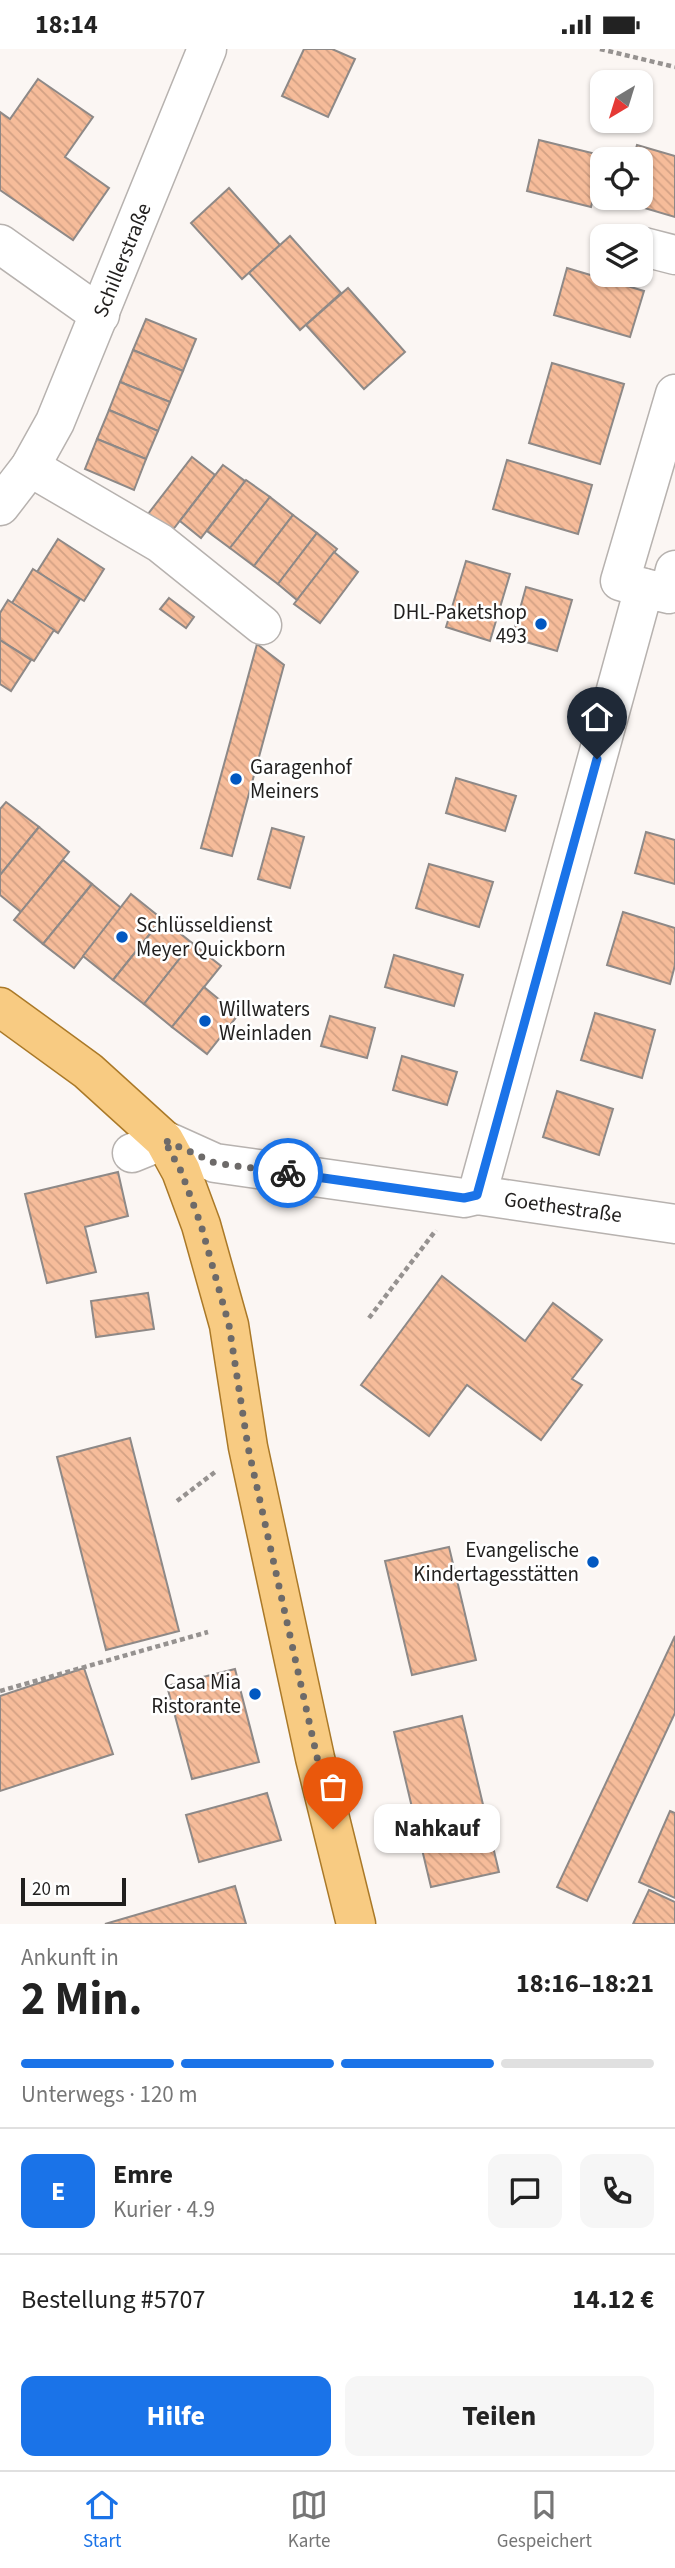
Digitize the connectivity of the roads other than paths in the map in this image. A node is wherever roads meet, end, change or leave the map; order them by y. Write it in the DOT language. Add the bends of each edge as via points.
graph roads {
  1 [pos="207,49"];
  2 [pos="0,244"];
  3 [pos="653,249"];
  4 [pos="675,255"];
  5 [pos="100,315"];
  6 [pos="675,394"];
  7 [pos="30,467"];
  8 [pos="0,506"];
  9 [pos="660,579"];
  10 [pos="262,625"];
  11 [pos="0,1007"];
  12 [pos="148,1146"];
  13 [pos="471,1196"];
  14 [pos="675,1224"];
  15 [pos="356,1924"];
  1 -- 5 [label="street, Schillerstraße"];
  2 -- 5 [label="street"];
  3 -- 4 [label="street"];
  5 -- 7 [label="street, Schillerstraße" via="55,422"];
  6 -- 9 [label="street" via="620,581"];
  7 -- 8 [label="street, Schillerstraße"];
  7 -- 10 [label="street" via="160,543"];
  9 -- 13 [label="street"];
  11 -- 12 [label="main road" via="88,1071"];
  12 -- 13 [label="street, Goethestraße" via="215,1163"];
  12 -- 15 [label="main road" via="181,1171 229,1325 248,1447"];
  13 -- 14 [label="street, Goethestraße"];
}
